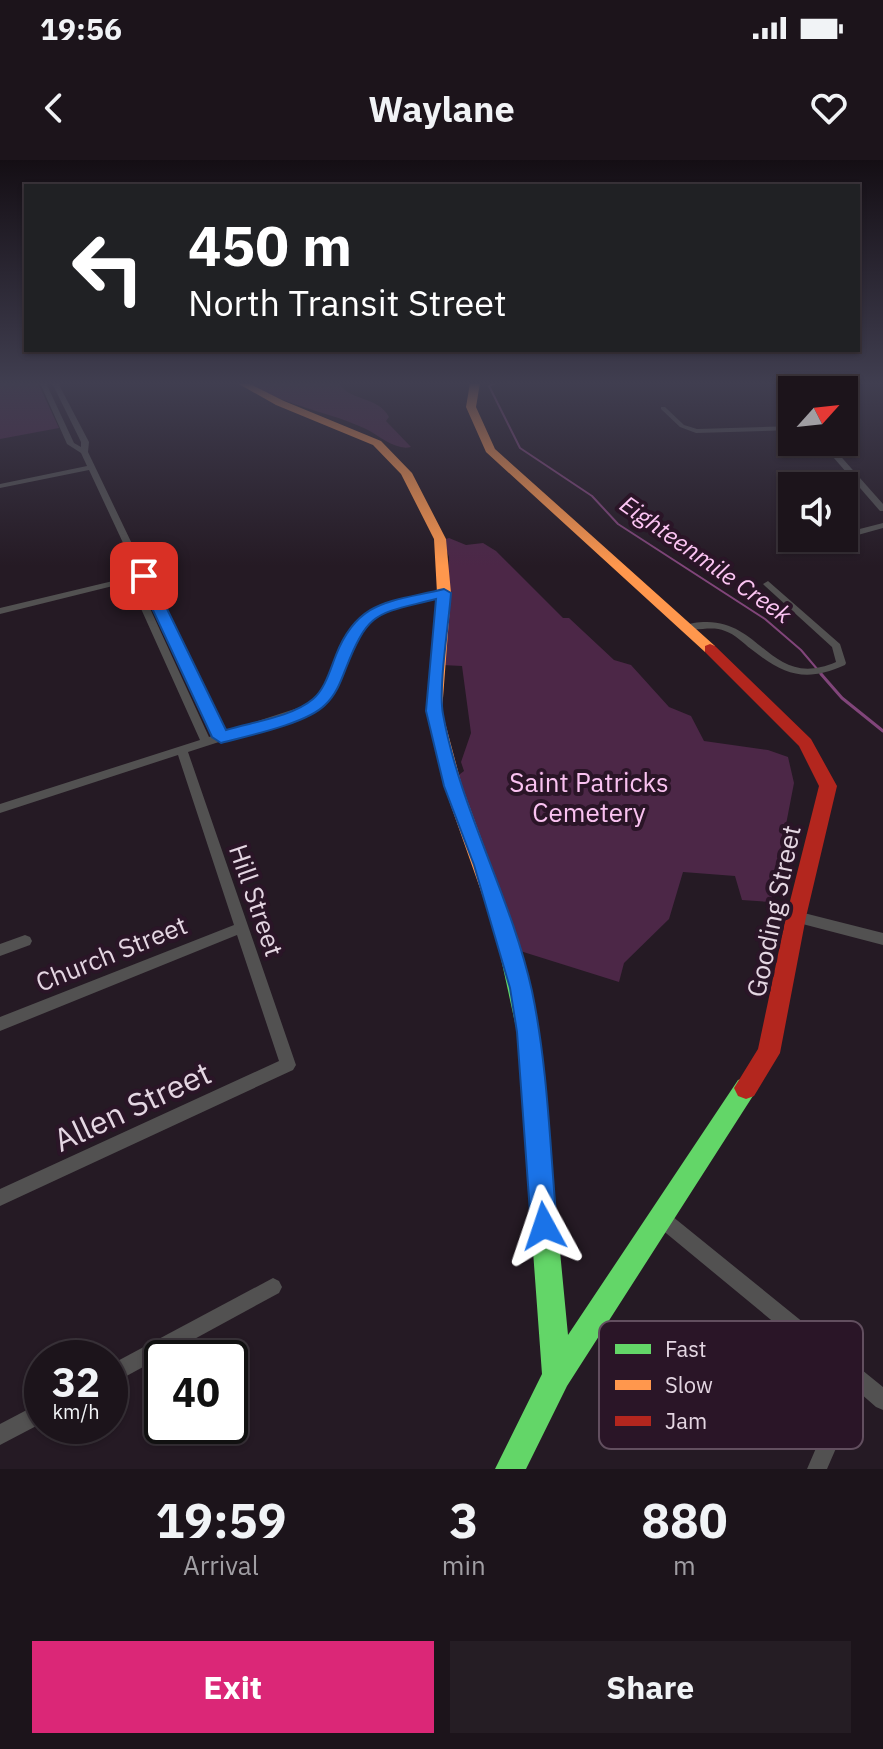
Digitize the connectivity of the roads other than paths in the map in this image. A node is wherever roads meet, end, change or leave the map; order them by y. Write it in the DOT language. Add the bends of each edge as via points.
graph roads {
  1 [pos="71,444"];
  2 [pos="85,444"];
  3 [pos="378,444"];
  4 [pos="487,444"];
  5 [pos="84,452"];
  6 [pos="836,456"];
  7 [pos="91,467"];
  8 [pos="0,486"];
  9 [pos="883,509"];
  10 [pos="883,525"];
  11 [pos="858,532"];
  12 [pos="156,573"];
  13 [pos="144,576"];
  14 [pos="132,580"];
  15 [pos="768,584"];
  16 [pos="444,593"];
  17 [pos="0,611"];
  18 [pos="687,627"];
  19 [pos="221,737"];
  20 [pos="206,742"];
  21 [pos="182,751"];
  22 [pos="0,809"];
  23 [pos="796,917"];
  24 [pos="240,928"];
  25 [pos="883,939"];
  26 [pos="25,941"];
  27 [pos="0,950"];
  28 [pos="0,1024"];
  29 [pos="288,1065"];
  30 [pos="0,1198"];
  31 [pos="661,1218"];
  32 [pos="273,1287"];
  33 [pos="786,1321"];
  34 [pos="128,1365"];
  35 [pos="557,1376"];
  36 [pos="863,1384"];
  37 [pos="883,1400"];
  38 [pos="24,1422"];
  39 [pos="0,1435"];
  40 [pos="826,1449"];
  41 [pos="510,1469"];
  42 [pos="817,1469"];
  1 -- 5 [label="street"];
  2 -- 5 [label="street"];
  3 -- 16 [label="street" via="406,473 417,508 440,539"];
  4 -- 18 [label="street, Gooding Street"];
  5 -- 7 [label="street"];
  6 -- 9 [label="street"];
  7 -- 8 [label="street"];
  7 -- 13 [label="street"];
  10 -- 11 [label="street"];
  12 -- 13 [label="street"];
  13 -- 14 [label="street"];
  13 -- 19 [label="street"];
  14 -- 17 [label="street"];
  14 -- 20 [label="street"];
  15 -- 18 [label="street" via="837,646 841,663 810,674 780,668 733,630 710,623"];
  16 -- 19 [label="street" via="365,617 318,703"];
  16 -- 35 [label="street" via="434,711 453,786 488,878 520,988"];
  18 -- 23 [label="street, Gooding Street" via="805,743 828,786"];
  19 -- 20 [label="street"];
  20 -- 21 [label="street"];
  21 -- 22 [label="street"];
  21 -- 24 [label="street, Hill Street"];
  23 -- 25 [label="street"];
  23 -- 31 [label="street, Gooding Street" via="769,1053"];
  24 -- 28 [label="street, Church Street"];
  24 -- 29 [label="street, Hill Street"];
  26 -- 27 [label="street"];
  29 -- 30 [label="street, Allen Street"];
  31 -- 33 [label="street"];
  31 -- 35 [label="street, Gooding Street"];
  32 -- 34 [label="street"];
  35 -- 41 [label="street, Gooding Street"];
  36 -- 37 [label="street"];
  38 -- 39 [label="street"];
  40 -- 42 [label="street"];
}
